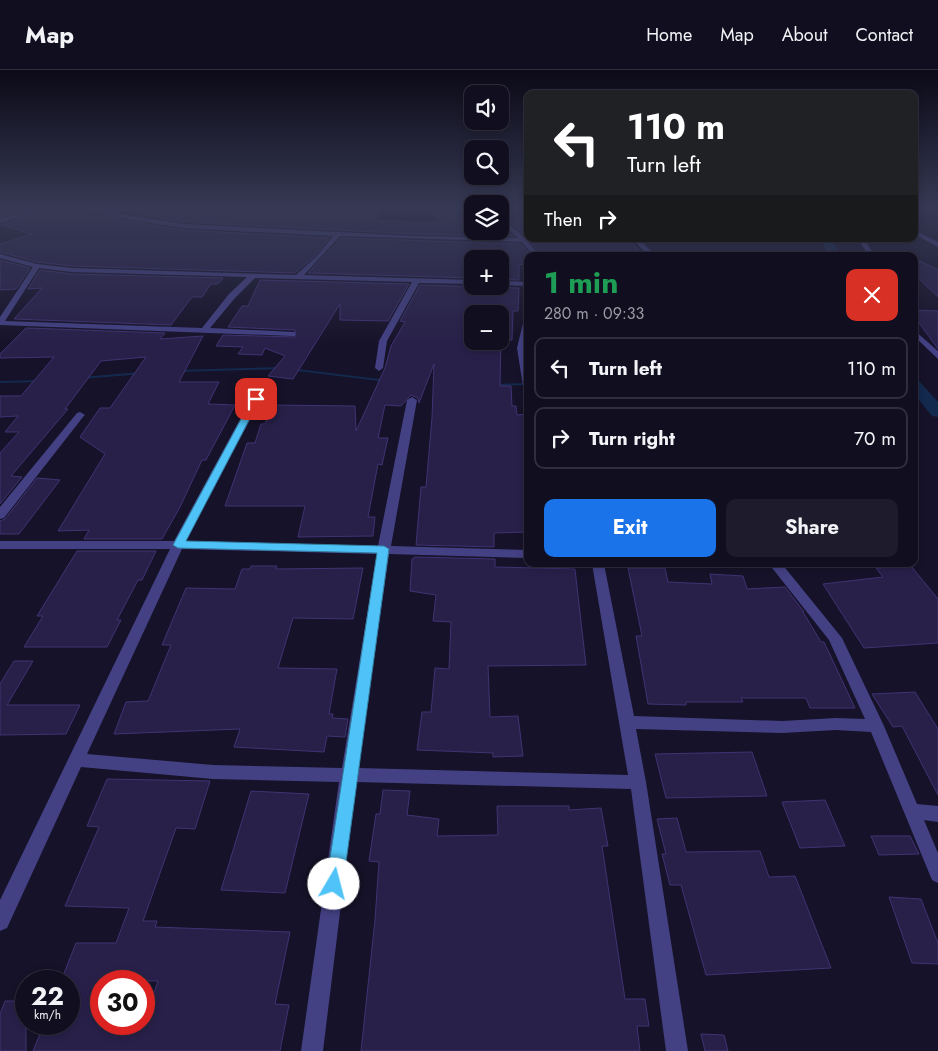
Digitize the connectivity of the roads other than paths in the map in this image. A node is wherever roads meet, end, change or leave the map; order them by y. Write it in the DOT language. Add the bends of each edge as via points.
graph roads {
  1 [pos="322,253"];
  2 [pos="0,256"];
  3 [pos="37,266"];
  4 [pos="253,276"];
  5 [pos="298,277"];
  6 [pos="416,281"];
  7 [pos="464,282"];
  8 [pos="509,283"];
  9 [pos="524,284"];
  10 [pos="0,323"];
  11 [pos="205,329"];
  12 [pos="292,334"];
  13 [pos="524,335"];
  14 [pos="918,336"];
  15 [pos="938,356"];
  16 [pos="524,364"];
  17 [pos="379,368"];
  18 [pos="256,399"];
  19 [pos="412,400"];
  20 [pos="80,415"];
  21 [pos="0,516"];
  22 [pos="0,545"];
  23 [pos="178,545"];
  24 [pos="384,549"];
  25 [pos="524,554"];
  26 [pos="599,567"];
  27 [pos="777,567"];
  28 [pos="627,722"];
  29 [pos="876,726"];
  30 [pos="75,760"];
  31 [pos="349,773"];
  32 [pos="638,782"];
  33 [pos="910,811"];
  34 [pos="938,814"];
  35 [pos="938,874"];
  36 [pos="0,921"];
  37 [pos="312,1051"];
  38 [pos="677,1051"];
  1 -- 5 [label="street"];
  2 -- 3 [label="street"];
  3 -- 4 [label="street"];
  3 -- 10 [label="street"];
  4 -- 5 [label="street"];
  4 -- 11 [label="street"];
  5 -- 6 [label="street"];
  6 -- 7 [label="street"];
  6 -- 17 [label="street" via="384,341"];
  8 -- 9 [label="street"];
  10 -- 11 [label="street"];
  11 -- 12 [label="street"];
  13 -- 16 [label="street" via="521,348"];
  14 -- 15 [label="street"];
  18 -- 23 [label="street"];
  19 -- 24 [label="street"];
  20 -- 21 [label="street"];
  22 -- 23 [label="street"];
  23 -- 24 [label="street"];
  23 -- 30 [label="street"];
  24 -- 25 [label="street"];
  24 -- 31 [label="street"];
  26 -- 28 [label="street"];
  27 -- 29 [label="street" via="835,638"];
  28 -- 29 [label="street" via="782,727"];
  28 -- 32 [label="street"];
  29 -- 33 [label="street"];
  30 -- 31 [label="street" via="213,772"];
  30 -- 36 [label="street"];
  31 -- 32 [label="street"];
  31 -- 37 [label="street"];
  32 -- 38 [label="street"];
  33 -- 34 [label="street"];
  33 -- 35 [label="street"];
}
